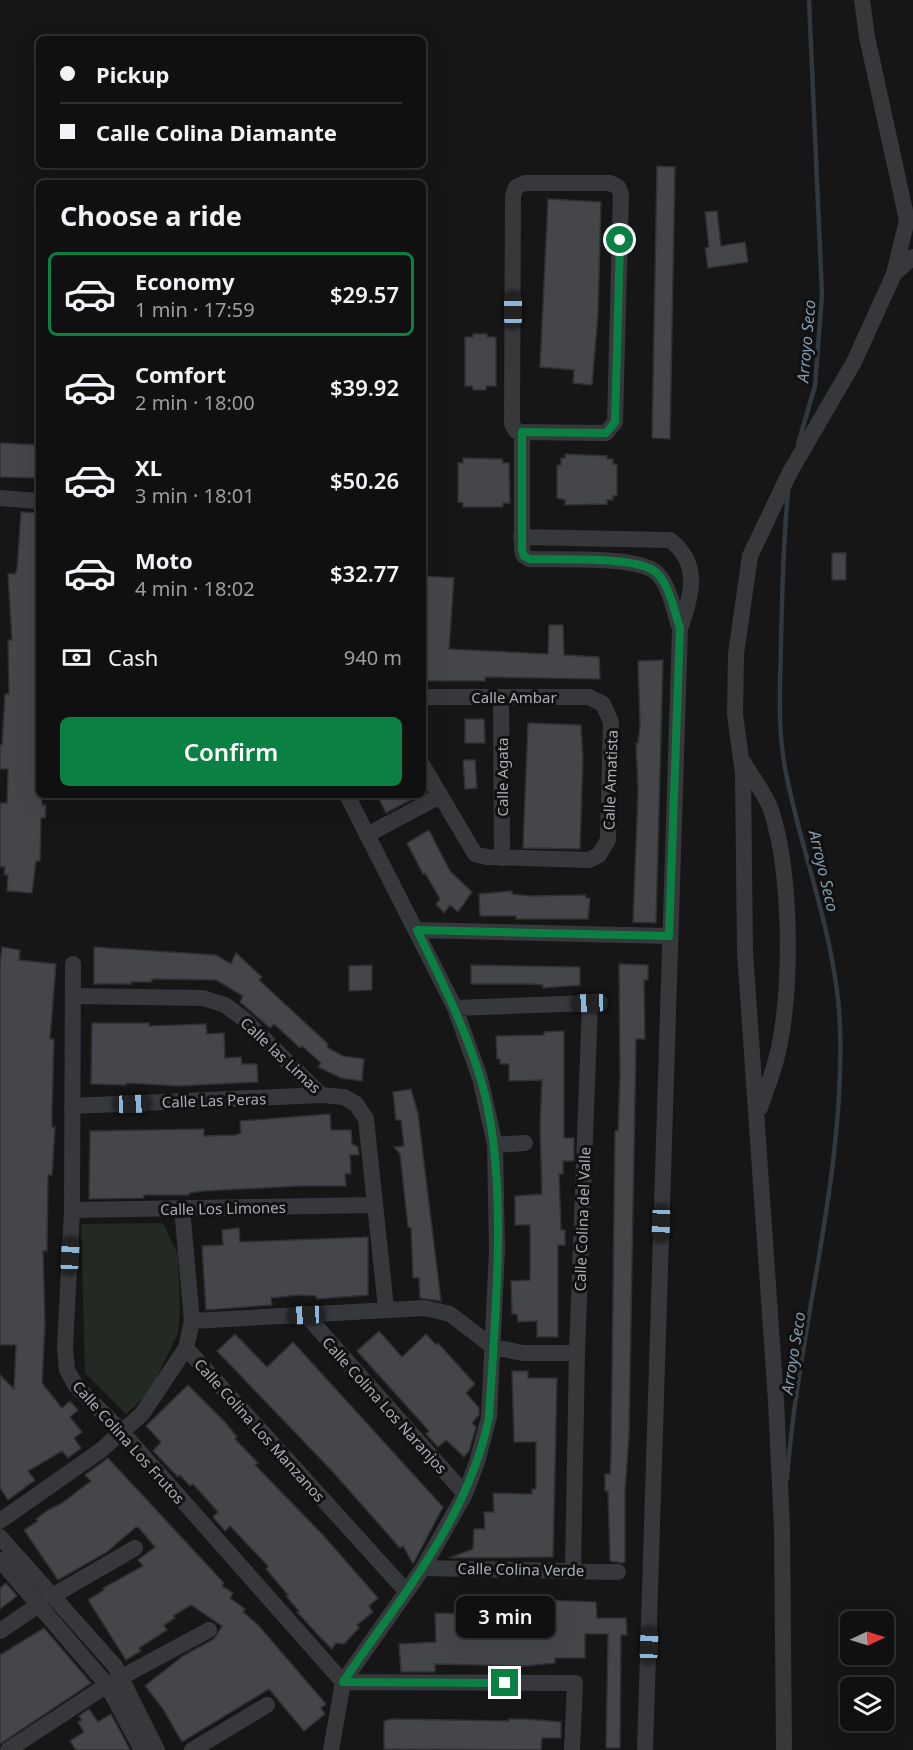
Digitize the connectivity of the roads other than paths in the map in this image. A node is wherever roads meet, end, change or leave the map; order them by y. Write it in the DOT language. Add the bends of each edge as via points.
graph roads {
  1 [pos="862,0"];
  2 [pos="910,222"];
  3 [pos="913,257"];
  4 [pos="894,274"];
  5 [pos="522,432"];
  6 [pos="0,498"];
  7 [pos="36,501"];
  8 [pos="521,537"];
  9 [pos="680,628"];
  10 [pos="426,697"];
  11 [pos="501,697"];
  12 [pos="603,705"];
  13 [pos="741,759"];
  14 [pos="426,771"];
  15 [pos="440,795"];
  16 [pos="348,798"];
  17 [pos="367,835"];
  18 [pos="502,858"];
  19 [pos="417,930"];
  20 [pos="669,936"];
  21 [pos="73,964"];
  22 [pos="73,996"];
  23 [pos="455,1008"];
  24 [pos="321,1095"];
  25 [pos="72,1106"];
  26 [pos="758,1115"];
  27 [pos="525,1143"];
  28 [pos="495,1144"];
  29 [pos="374,1205"];
  30 [pos="182,1208"];
  31 [pos="72,1210"];
  32 [pos="386,1308"];
  33 [pos="306,1315"];
  34 [pos="192,1321"];
  35 [pos="493,1347"];
  36 [pos="186,1348"];
  37 [pos="577,1353"];
  38 [pos="122,1432"];
  39 [pos="465,1494"];
  40 [pos="0,1521"];
  41 [pos="0,1537"];
  42 [pos="135,1548"];
  43 [pos="0,1560"];
  44 [pos="423,1568"];
  45 [pos="573,1570"];
  46 [pos="618,1572"];
  47 [pos="405,1590"];
  48 [pos="47,1599"];
  49 [pos="209,1630"];
  50 [pos="0,1631"];
  51 [pos="115,1681"];
  52 [pos="343,1682"];
  53 [pos="267,1705"];
  54 [pos="9,1750"];
  55 [pos="142,1750"];
  56 [pos="157,1750"];
  57 [pos="192,1750"];
  58 [pos="331,1750"];
  59 [pos="572,1750"];
  60 [pos="645,1750"];
  61 [pos="784,1750"];
  1 -- 2 [label="street"];
  2 -- 4 [label="street"];
  3 -- 4 [label="street"];
  4 -- 13 [label="street" via="854,362 790,472 750,556 736,654 735,714"];
  5 -- 5 [label="street" via="516,431 513,424 516,187 525,183 610,183 621,194 615,422 606,433"];
  5 -- 8 [label="street"];
  6 -- 7 [label="street"];
  8 -- 9 [label="street" via="524,556 529,559 634,564 654,571 665,586"];
  8 -- 9 [label="street" via="670,540 688,561 692,589"];
  9 -- 20 [label="street"];
  10 -- 11 [label="street, Calle Ambar"];
  11 -- 12 [label="street, Calle Ambar" via="589,697"];
  11 -- 18 [label="street, Calle Agata"];
  12 -- 18 [label="street, Calle Amatista" via="611,722 609,828 608,840 599,855 589,860"];
  13 -- 26 [label="street" via="745,952"];
  13 -- 26 [label="street" via="770,807 781,851 787,915 787,964 777,1058"];
  14 -- 15 [label="street"];
  15 -- 17 [label="street"];
  15 -- 18 [label="street" via="475,854"];
  16 -- 17 [label="street"];
  17 -- 19 [label="street"];
  19 -- 20 [label="street"];
  19 -- 23 [label="street"];
  20 -- 60 [label="street"];
  21 -- 22 [label="street, Calle Colina Los Frutos"];
  22 -- 24 [label="street, Calle las Limas" via="203,998 225,1005"];
  22 -- 25 [label="street, Calle Colina Los Frutos"];
  23 -- 28 [label="street" via="480,1078"];
  23 -- 37 [label="street, Calle Colina del Valle" via="590,1003"];
  24 -- 25 [label="street, Calle Las Peras"];
  24 -- 29 [label="street, Calle las Limas" via="344,1097 356,1104 366,1119"];
  25 -- 31 [label="street, Calle Colina Los Frutos"];
  26 -- 61 [label="street" via="780,1481"];
  27 -- 28 [label="street"];
  28 -- 35 [label="street" via="497,1250"];
  29 -- 30 [label="street, Calle Los Limones"];
  29 -- 32 [label="street, Calle las Limas"];
  30 -- 31 [label="street, Calle Los Limones"];
  30 -- 34 [label="street, Calle Colina Los Manzanos"];
  31 -- 38 [label="street, Calle Colina Los Frutos" via="67,1370 89,1401"];
  32 -- 33 [label="street"];
  32 -- 35 [label="street" via="424,1308 450,1314"];
  33 -- 34 [label="street"];
  33 -- 39 [label="street, Calle Colina Los Naranjos"];
  34 -- 36 [label="street, Calle Colina Los Manzanos"];
  35 -- 37 [label="street" via="523,1353"];
  35 -- 39 [label="street" via="487,1429"];
  36 -- 38 [label="street" via="142,1414"];
  36 -- 47 [label="street, Calle Colina Los Manzanos"];
  37 -- 45 [label="street, Calle Colina del Valle"];
  38 -- 40 [label="street"];
  38 -- 52 [label="street, Calle Colina Los Frutos"];
  39 -- 44 [label="street"];
  41 -- 48 [label="street"];
  42 -- 48 [label="street"];
  43 -- 48 [label="street"];
  44 -- 45 [label="street, Calle Colina Verde"];
  44 -- 47 [label="street"];
  45 -- 46 [label="street, Calle Colina Verde"];
  47 -- 52 [label="street"];
  48 -- 50 [label="street"];
  48 -- 51 [label="street" via="105,1653"];
  49 -- 51 [label="street"];
  51 -- 54 [label="street"];
  51 -- 55 [label="street"];
  51 -- 56 [label="street"];
  52 -- 58 [label="street"];
  52 -- 59 [label="street" via="575,1683"];
  53 -- 57 [label="street"];
}
